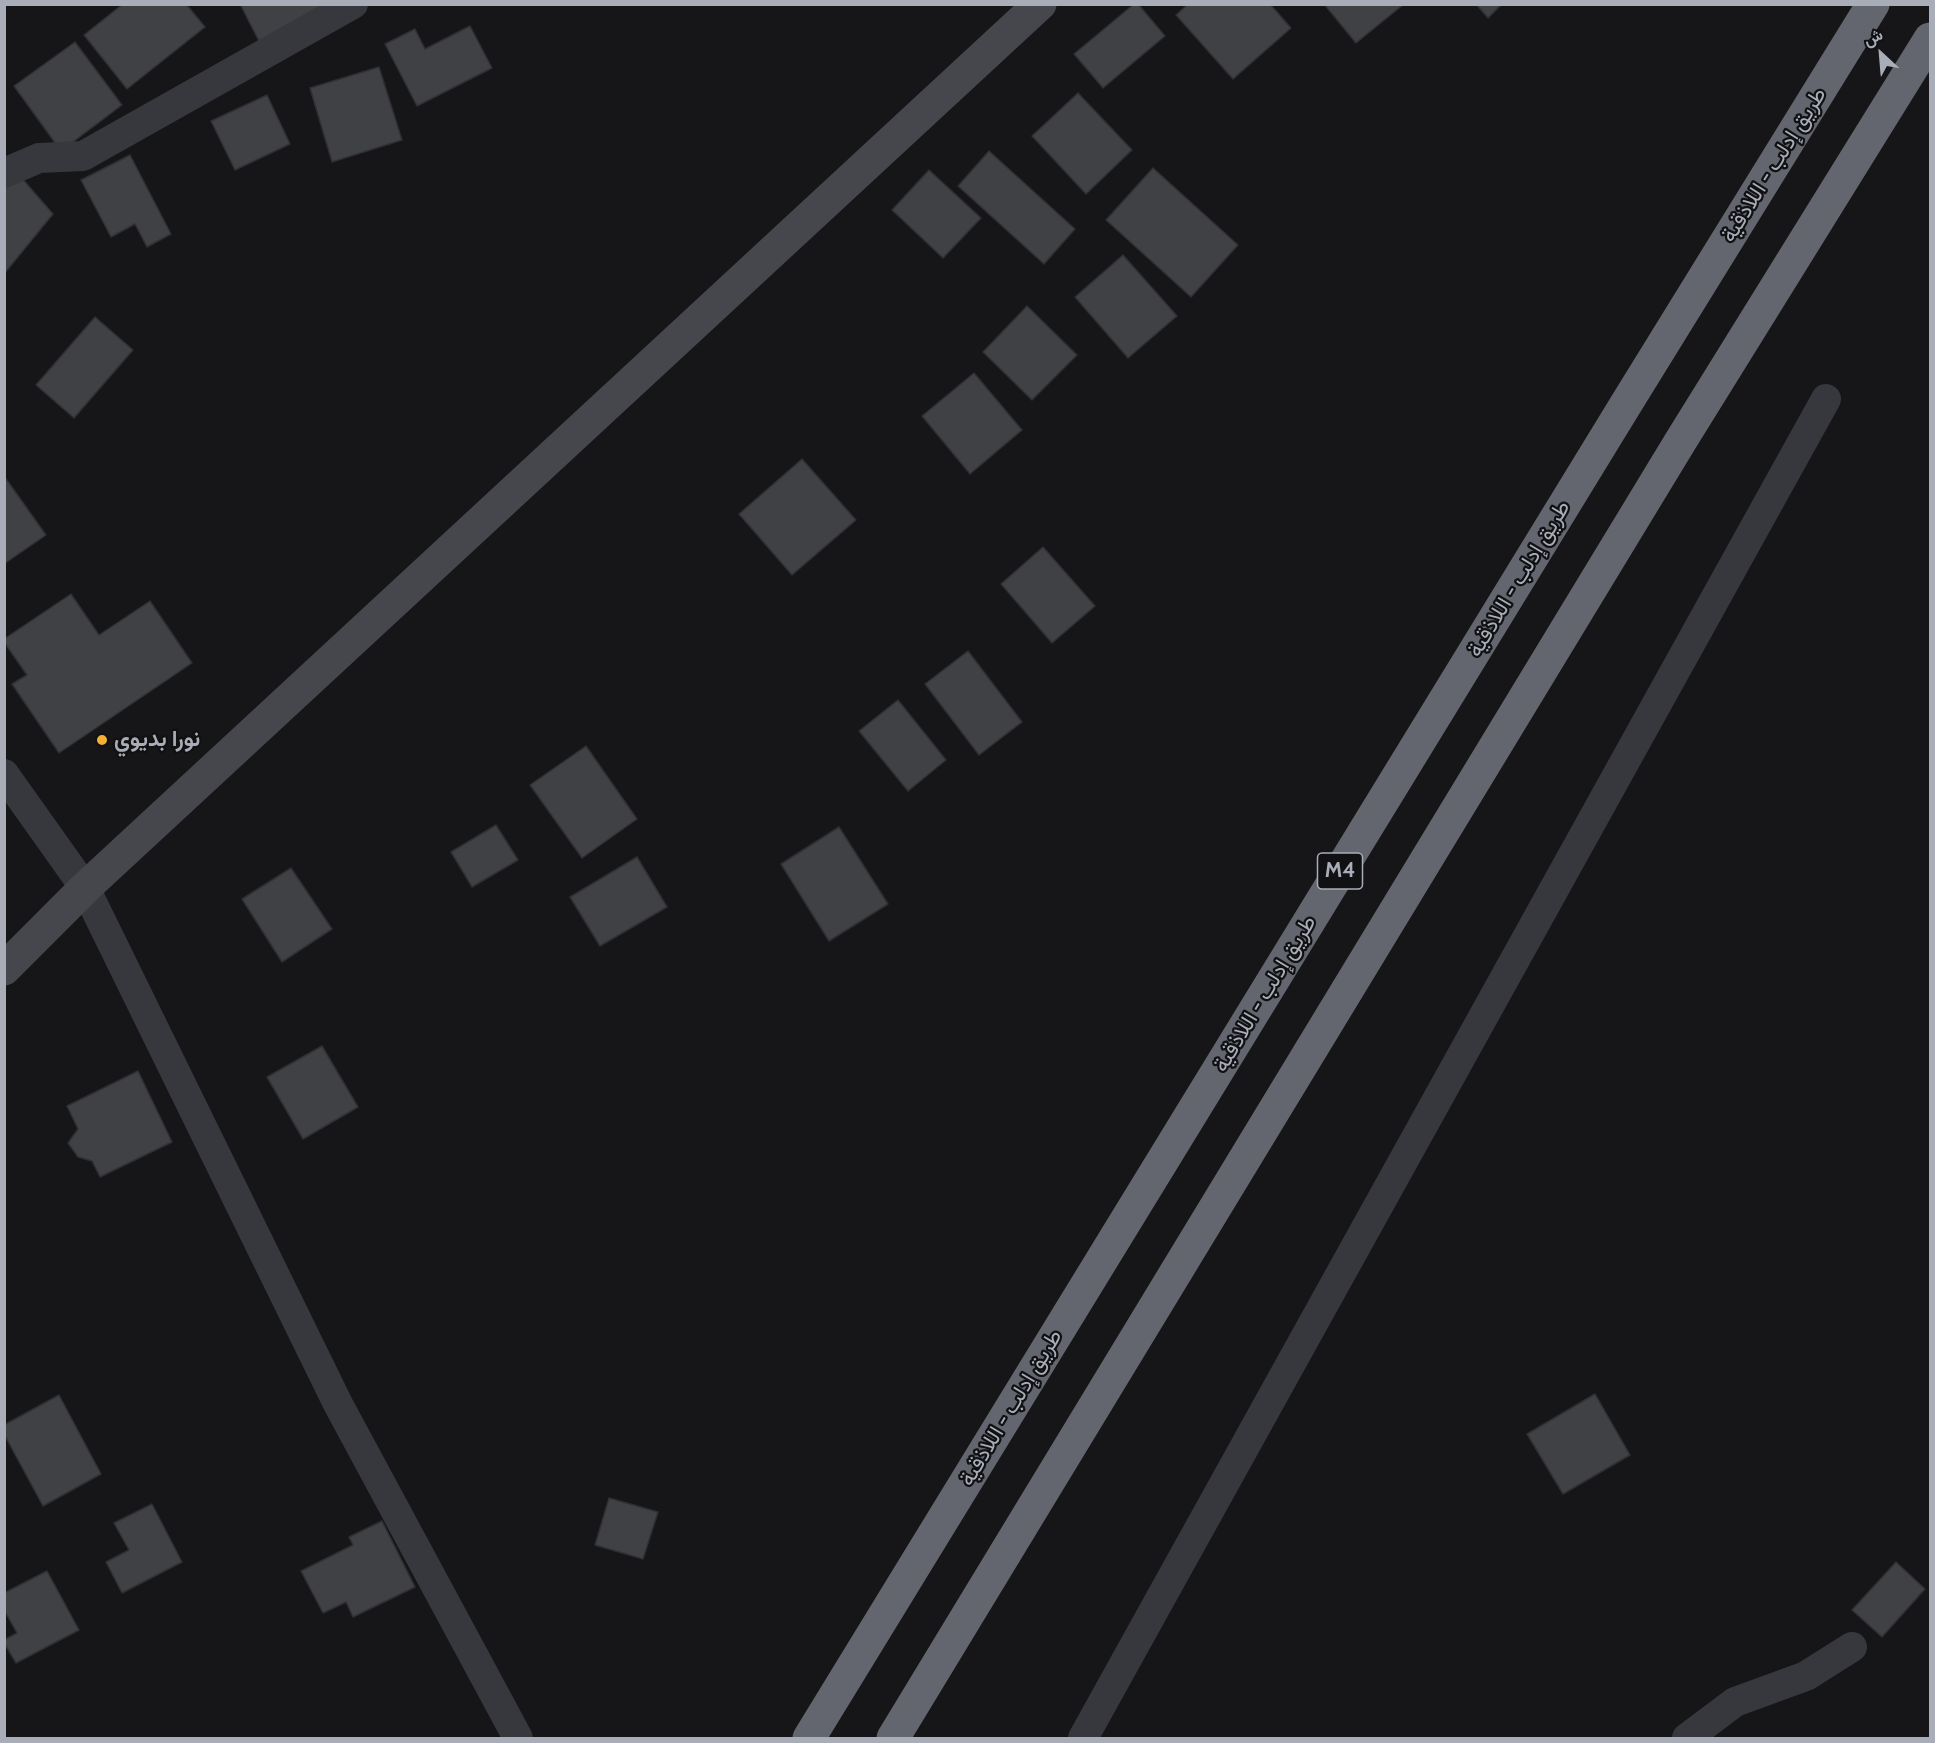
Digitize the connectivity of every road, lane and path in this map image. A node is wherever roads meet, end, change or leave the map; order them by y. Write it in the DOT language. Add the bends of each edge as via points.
graph roads {
  1 [pos="353,4"];
  2 [pos="1040,4"];
  3 [pos="1874,4"];
  4 [pos="1930,39"];
  5 [pos="4,173"];
  6 [pos="1826,399"];
  7 [pos="4,774"];
  8 [pos="86,888"];
  9 [pos="4,969"];
  10 [pos="1852,1647"];
  11 [pos="518,1738"];
  12 [pos="809,1738"];
  13 [pos="893,1738"];
  14 [pos="1083,1738"];
  15 [pos="1687,1738"];
  1 -- 5 [label="street" via="83,156 39,158"];
  2 -- 8 [label="main road"];
  3 -- 12 [label="highway, طريق إدلب - اللاذقية / M4"];
  4 -- 13 [label="highway" via="1680,442"];
  6 -- 14 [label="street"];
  7 -- 8 [label="street"];
  8 -- 9 [label="main road"];
  8 -- 11 [label="street" via="338,1404"];
  10 -- 15 [label="street" via="1806,1676 1735,1702"];
}
